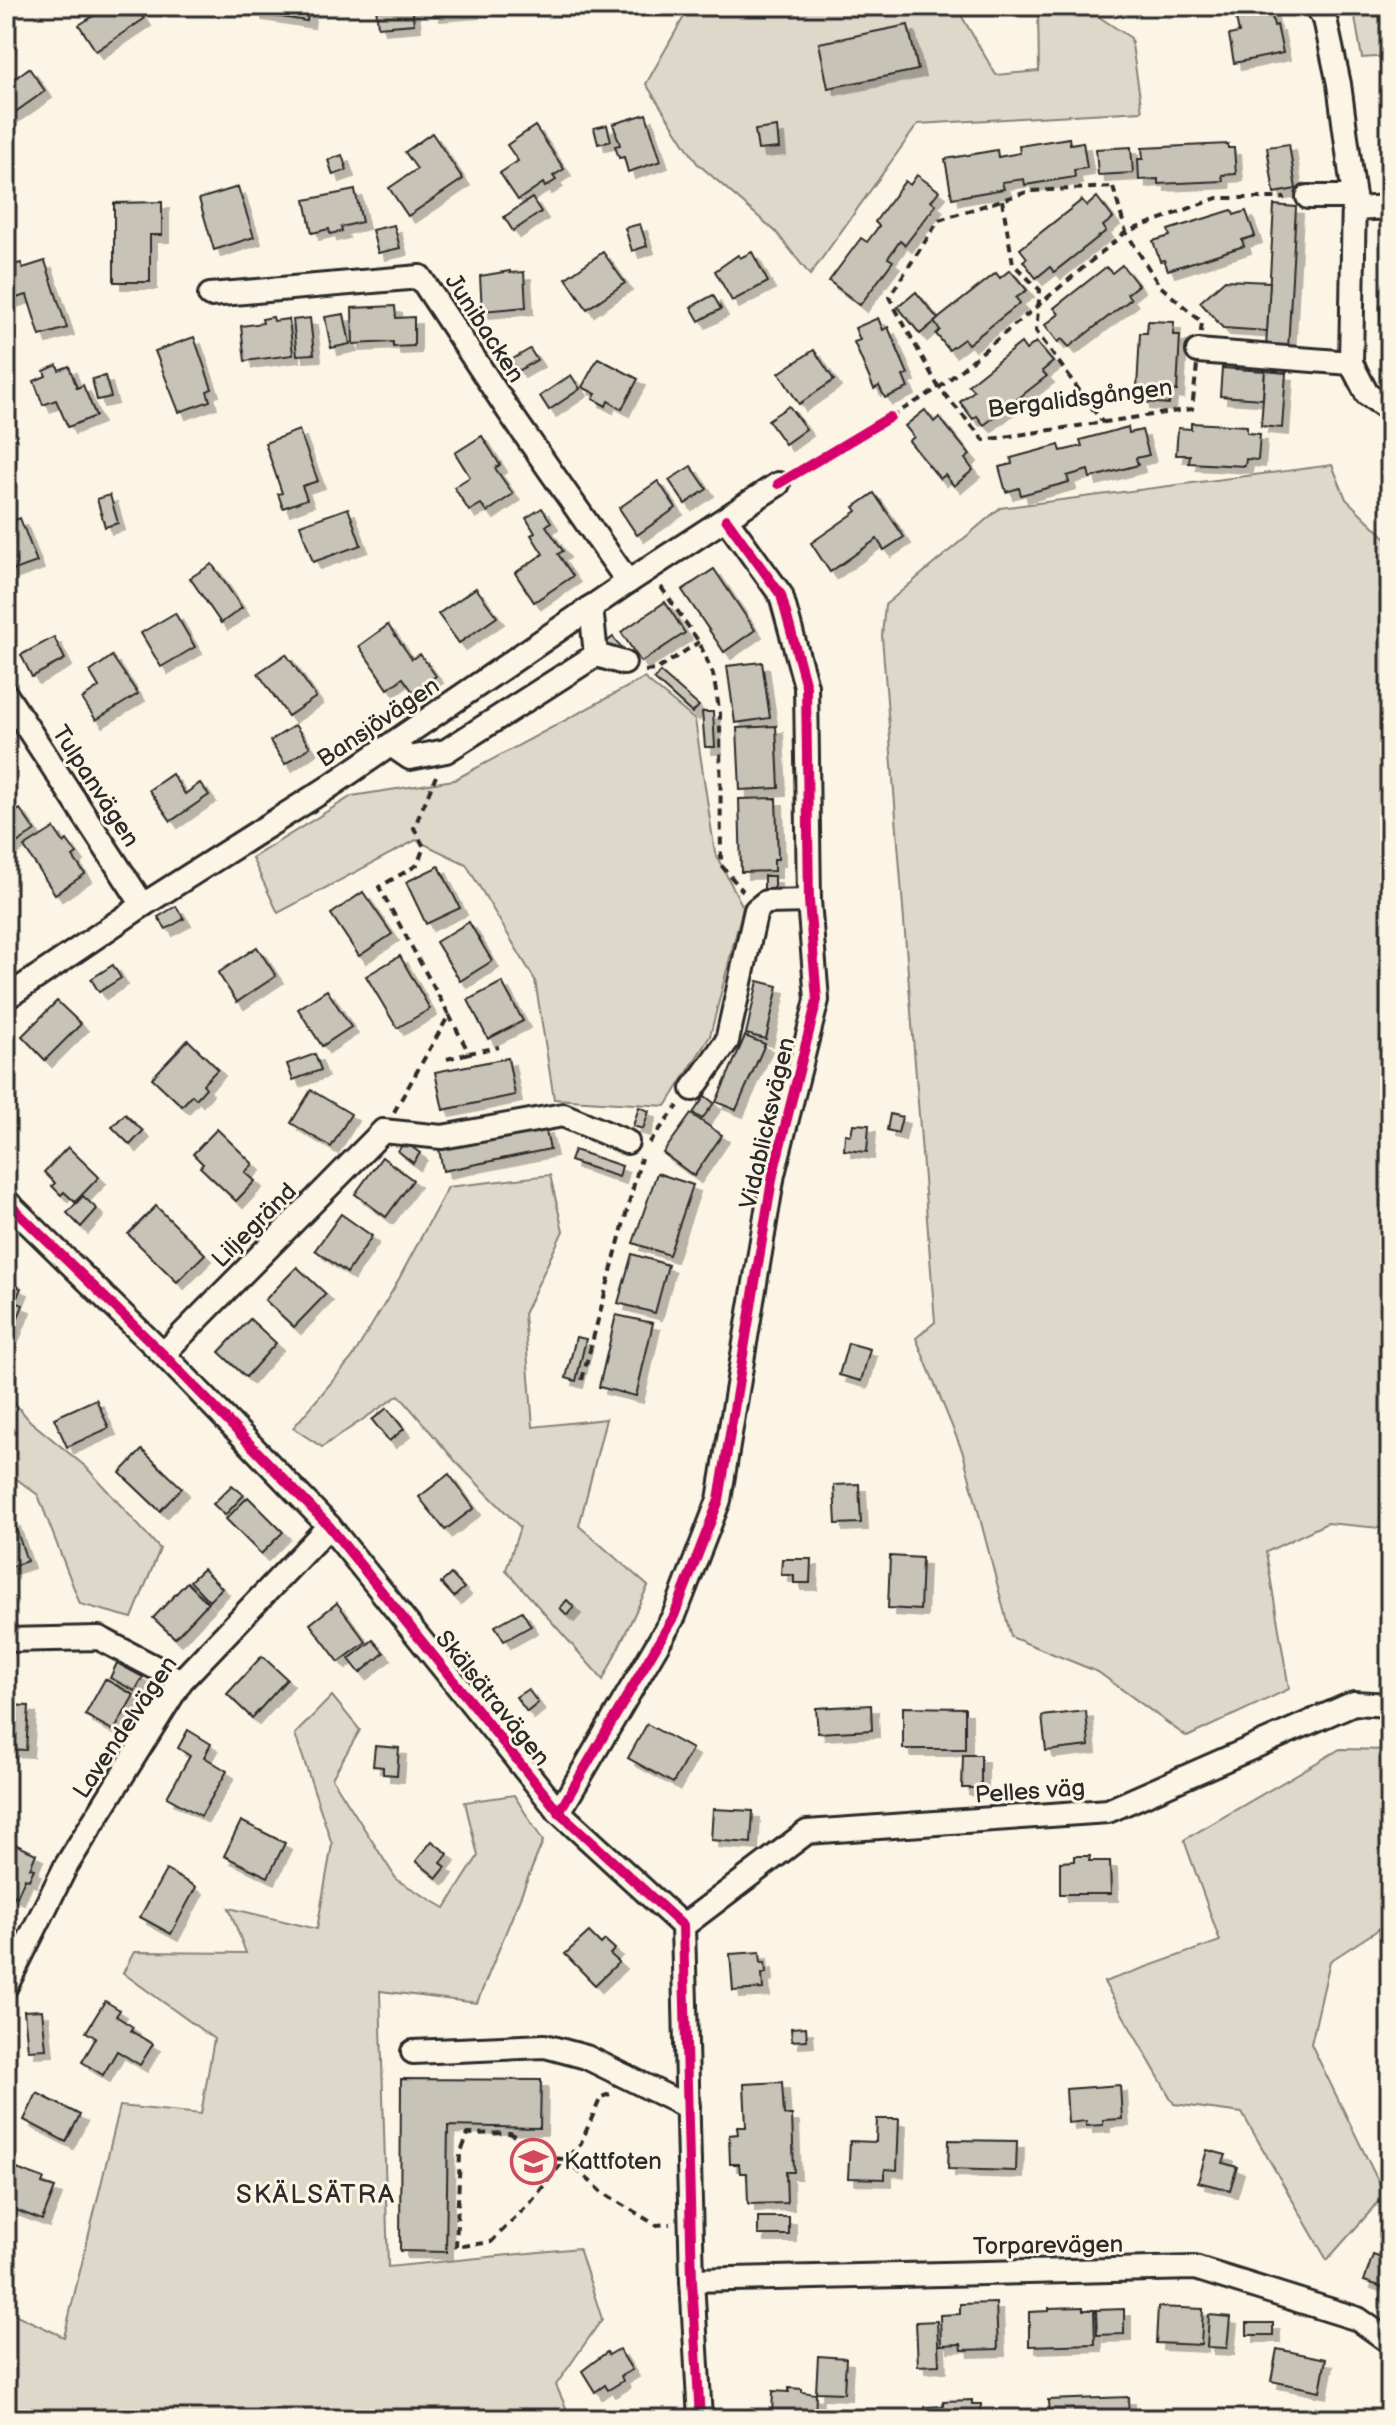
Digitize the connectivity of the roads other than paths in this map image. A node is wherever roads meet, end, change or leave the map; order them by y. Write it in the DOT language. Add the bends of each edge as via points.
graph roads {
  1 [pos="1316,6"];
  2 [pos="1308,197"];
  3 [pos="1354,203"];
  4 [pos="1390,207"];
  5 [pos="210,295"];
  6 [pos="1198,351"];
  7 [pos="1351,363"];
  8 [pos="1390,410"];
  9 [pos="778,484"];
  10 [pos="726,519"];
  11 [pos="628,582"];
  12 [pos="591,607"];
  13 [pos="596,655"];
  14 [pos="634,667"];
  15 [pos="6,695"];
  16 [pos="391,745"];
  17 [pos="809,901"];
  18 [pos="143,905"];
  19 [pos="6,998"];
  20 [pos="693,1089"];
  21 [pos="627,1142"];
  22 [pos="6,1201"];
  23 [pos="163,1354"];
  24 [pos="329,1526"];
  25 [pos="6,1640"];
  26 [pos="181,1681"];
  27 [pos="1390,1705"];
  28 [pos="559,1812"];
  29 [pos="683,1926"];
  30 [pos="6,1986"];
  31 [pos="413,2052"];
  32 [pos="688,2107"];
  33 [pos="692,2280"];
  34 [pos="1390,2342"];
  35 [pos="700,2419"];
  1 -- 3 [label="street" via="1325,19 1339,84"];
  2 -- 3 [label="street"];
  3 -- 4 [label="street"];
  3 -- 7 [label="street"];
  5 -- 11 [label="street, Junibacken" via="420,277"];
  6 -- 7 [label="street, Bergalidsgången"];
  7 -- 8 [label="street" via="1367,394"];
  9 -- 10 [label="street, Bansjövägen"];
  10 -- 11 [label="street, Bansjövägen"];
  10 -- 17 [label="street, Vidablicksvägen" via="781,595 806,686"];
  11 -- 12 [label="street, Bansjövägen"];
  12 -- 13 [label="street"];
  12 -- 16 [label="street, Bansjövägen"];
  13 -- 14 [label="street"];
  13 -- 16 [label="street" via="446,751 410,758"];
  15 -- 18 [label="street, Tulpanvägen"];
  16 -- 18 [label="street, Bansjövägen"];
  17 -- 20 [label="street" via="766,902 756,910 727,1041"];
  17 -- 28 [label="street, Vidablicksvägen" via="817,1000 773,1174 719,1500 674,1616"];
  18 -- 19 [label="street, Bansjövägen"];
  21 -- 23 [label="street, Liljegränd" via="563,1115 442,1137 383,1131"];
  22 -- 23 [label="street, Skälsätravägen"];
  23 -- 24 [label="street, Skälsätravägen"];
  24 -- 26 [label="street, Lavendelvägen"];
  24 -- 28 [label="street, Skälsätravägen"];
  25 -- 26 [label="street" via="99,1638"];
  26 -- 30 [label="street, Lavendelvägen" via="66,1866"];
  27 -- 29 [label="street, Pelles väg" via="1354,1703 1108,1811 807,1832"];
  28 -- 29 [label="street, Skälsätravägen"];
  29 -- 32 [label="street"];
  31 -- 32 [label="street" via="545,2046 586,2057"];
  32 -- 33 [label="street"];
  33 -- 34 [label="street, Torparevägen" via="1195,2268 1358,2319"];
  33 -- 35 [label="street"];
}
